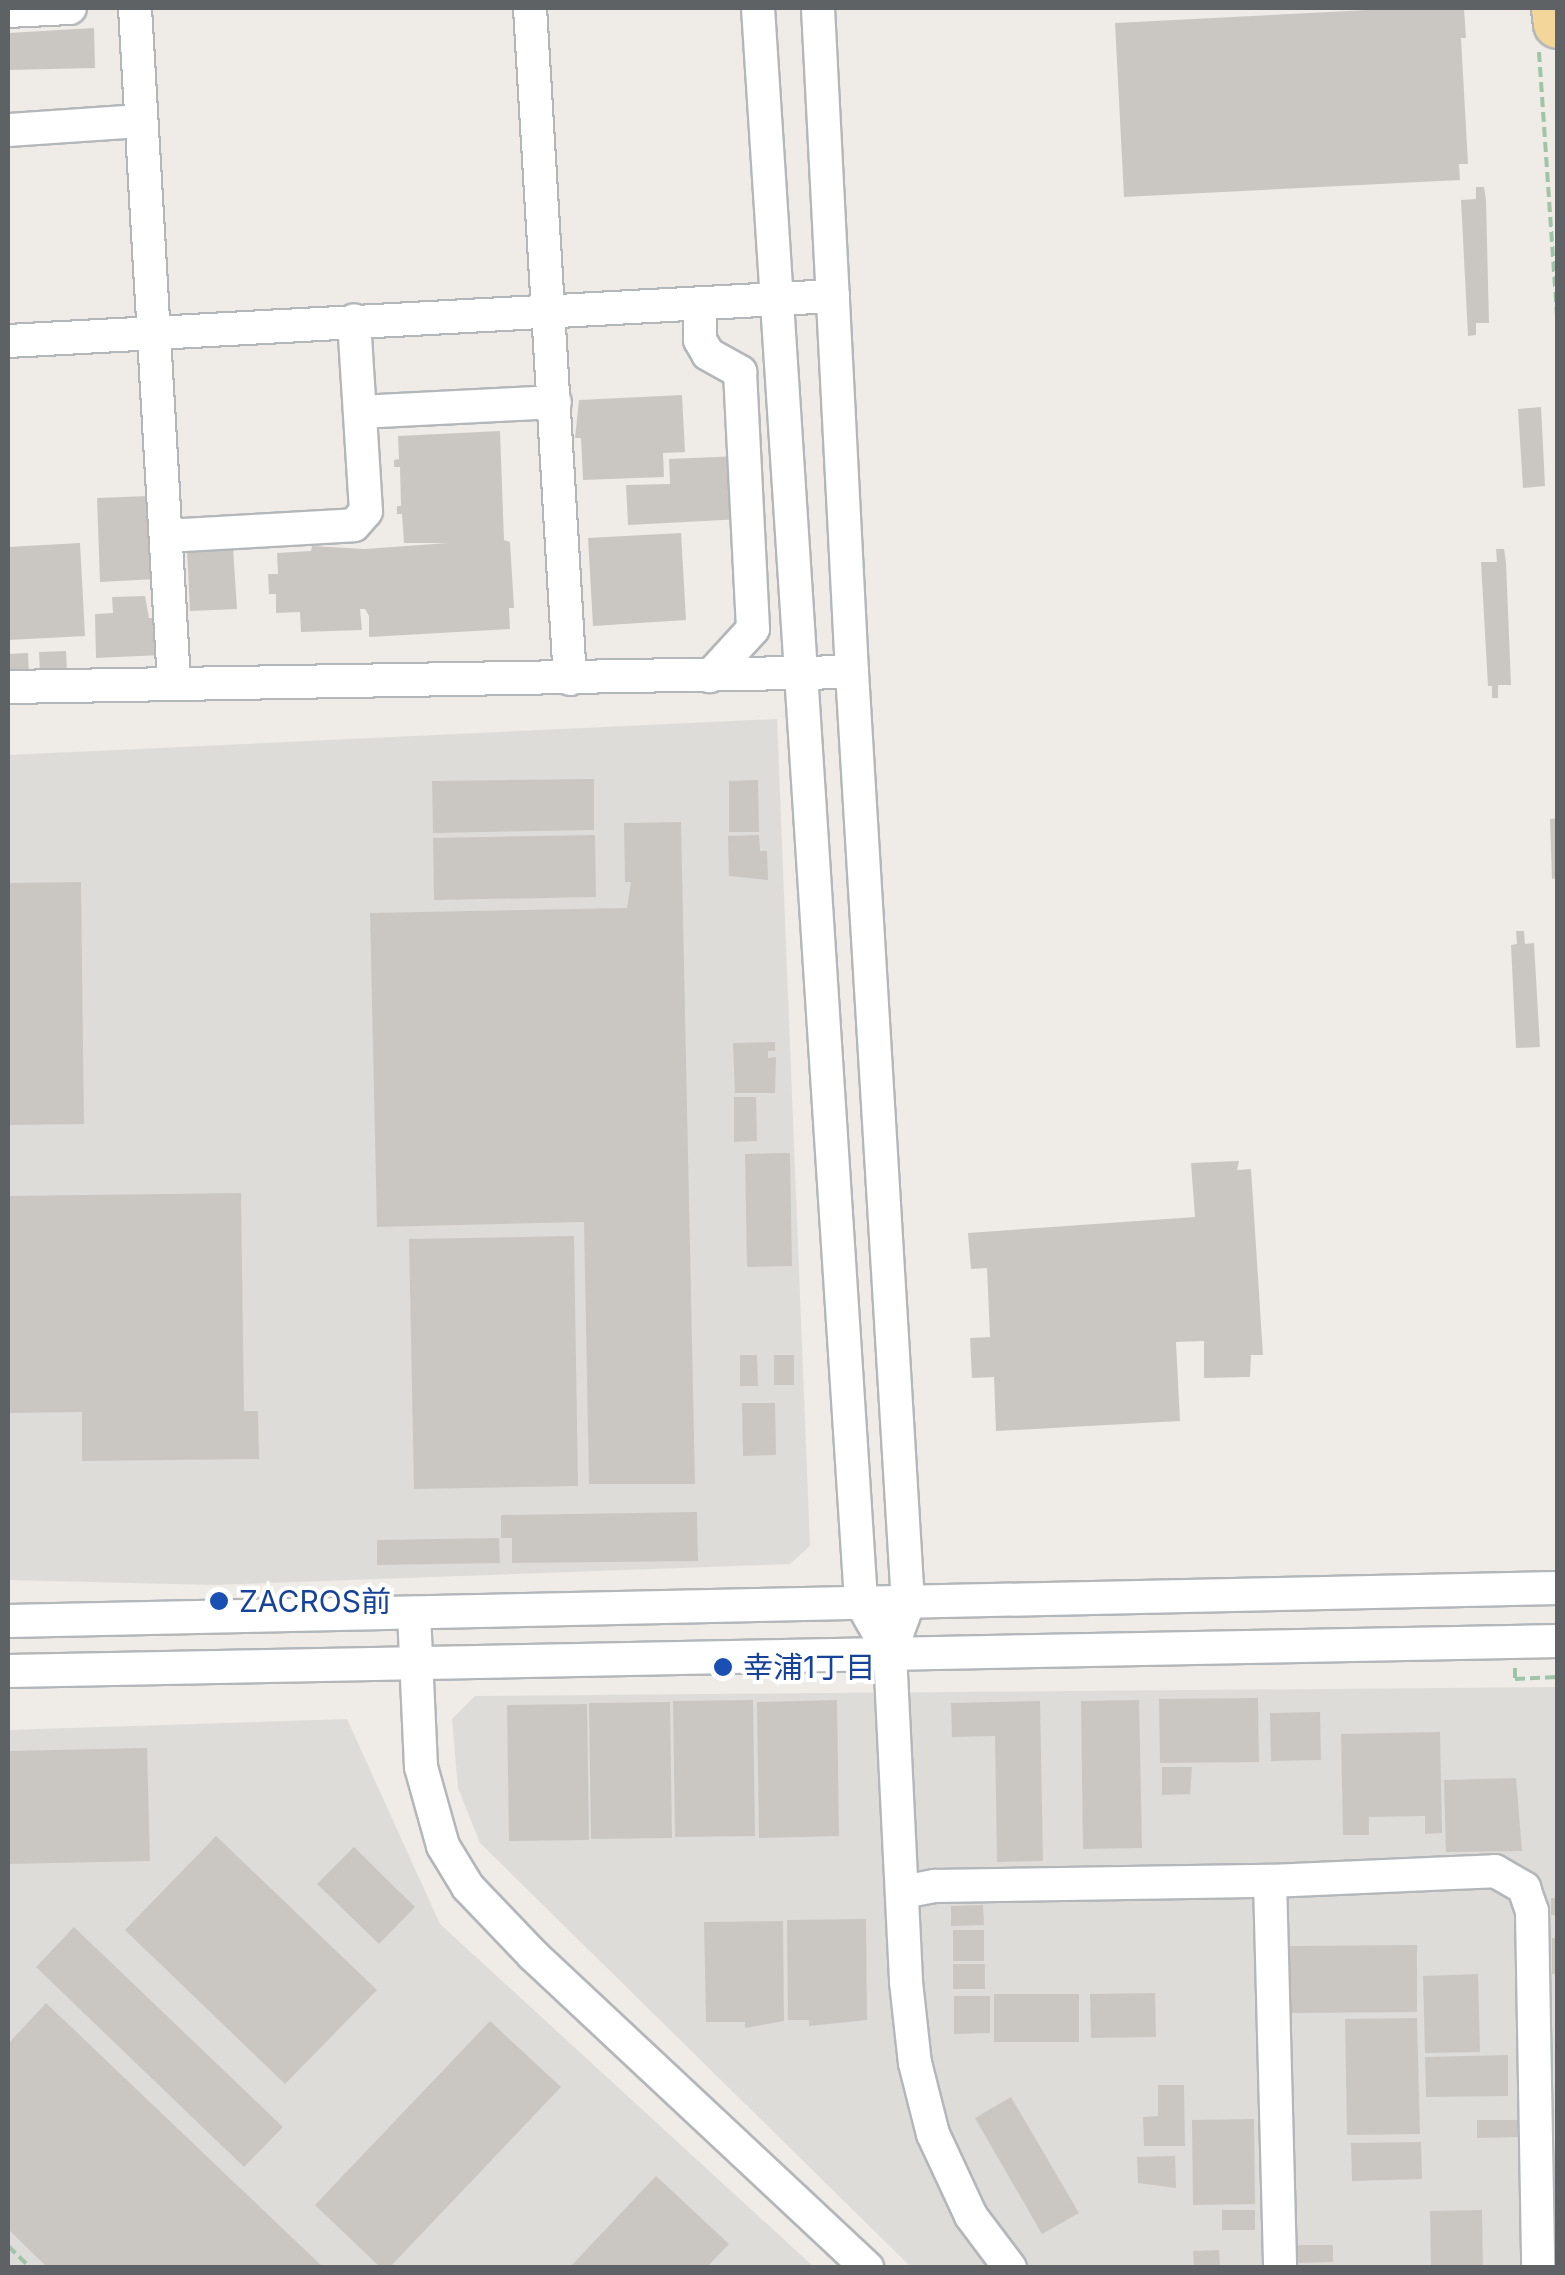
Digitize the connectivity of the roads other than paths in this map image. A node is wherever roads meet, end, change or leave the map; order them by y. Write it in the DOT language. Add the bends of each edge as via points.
graph roads {
  1 [pos="70,8"];
  2 [pos="135,8"];
  3 [pos="530,8"];
  4 [pos="758,8"];
  5 [pos="818,8"];
  6 [pos="8,11"];
  7 [pos="139,121"];
  8 [pos="8,130"];
  9 [pos="833,296"];
  10 [pos="775,299"];
  11 [pos="700,304"];
  12 [pos="550,310"];
  13 [pos="354,320"];
  14 [pos="154,335"];
  15 [pos="8,341"];
  16 [pos="554,402"];
  17 [pos="360,412"];
  18 [pos="166,536"];
  19 [pos="852,672"];
  20 [pos="799,674"];
  21 [pos="710,676"];
  22 [pos="570,679"];
  23 [pos="174,682"];
  24 [pos="8,687"];
  25 [pos="1558,1588"];
  26 [pos="861,1602"];
  27 [pos="908,1604"];
  28 [pos="414,1613"];
  29 [pos="8,1621"];
  30 [pos="1558,1641"];
  31 [pos="890,1652"];
  32 [pos="417,1663"];
  33 [pos="8,1671"];
  34 [pos="1270,1881"];
  35 [pos="903,1892"];
  36 [pos="868,2268"];
  37 [pos="1010,2268"];
  38 [pos="1280,2268"];
  39 [pos="1538,2268"];
  1 -- 6 [label="street"];
  2 -- 7 [label="street"];
  3 -- 12 [label="street"];
  4 -- 10 [label="street"];
  5 -- 9 [label="street"];
  7 -- 8 [label="street"];
  7 -- 14 [label="street"];
  9 -- 10 [label="street"];
  9 -- 19 [label="street"];
  10 -- 11 [label="street"];
  10 -- 20 [label="street"];
  11 -- 12 [label="street"];
  11 -- 21 [label="street" via="700,340 708,354 740,372 753,629"];
  12 -- 13 [label="street"];
  12 -- 16 [label="street"];
  13 -- 14 [label="street"];
  13 -- 17 [label="street"];
  14 -- 15 [label="street"];
  14 -- 18 [label="street"];
  16 -- 17 [label="street"];
  16 -- 22 [label="street"];
  17 -- 18 [label="street" via="366,511 354,525"];
  18 -- 23 [label="street"];
  19 -- 20 [label="street"];
  19 -- 27 [label="street"];
  20 -- 21 [label="street"];
  20 -- 26 [label="street"];
  21 -- 22 [label="street"];
  22 -- 23 [label="street"];
  23 -- 24 [label="street"];
  25 -- 27 [label="street"];
  26 -- 27 [label="street"];
  26 -- 28 [label="street"];
  26 -- 31 [label="street"];
  27 -- 31 [label="street"];
  28 -- 29 [label="street"];
  28 -- 32 [label="street"];
  30 -- 31 [label="street"];
  31 -- 32 [label="street"];
  31 -- 35 [label="street"];
  32 -- 33 [label="street"];
  32 -- 36 [label="street" via="421,1766 443,1846 468,1887"];
  34 -- 35 [label="street" via="935,1886"];
  34 -- 38 [label="street"];
  34 -- 39 [label="street" via="1494,1872 1524,1888 1532,1911"];
  35 -- 37 [label="street" via="915,2063 933,2134 972,2216"];
}
